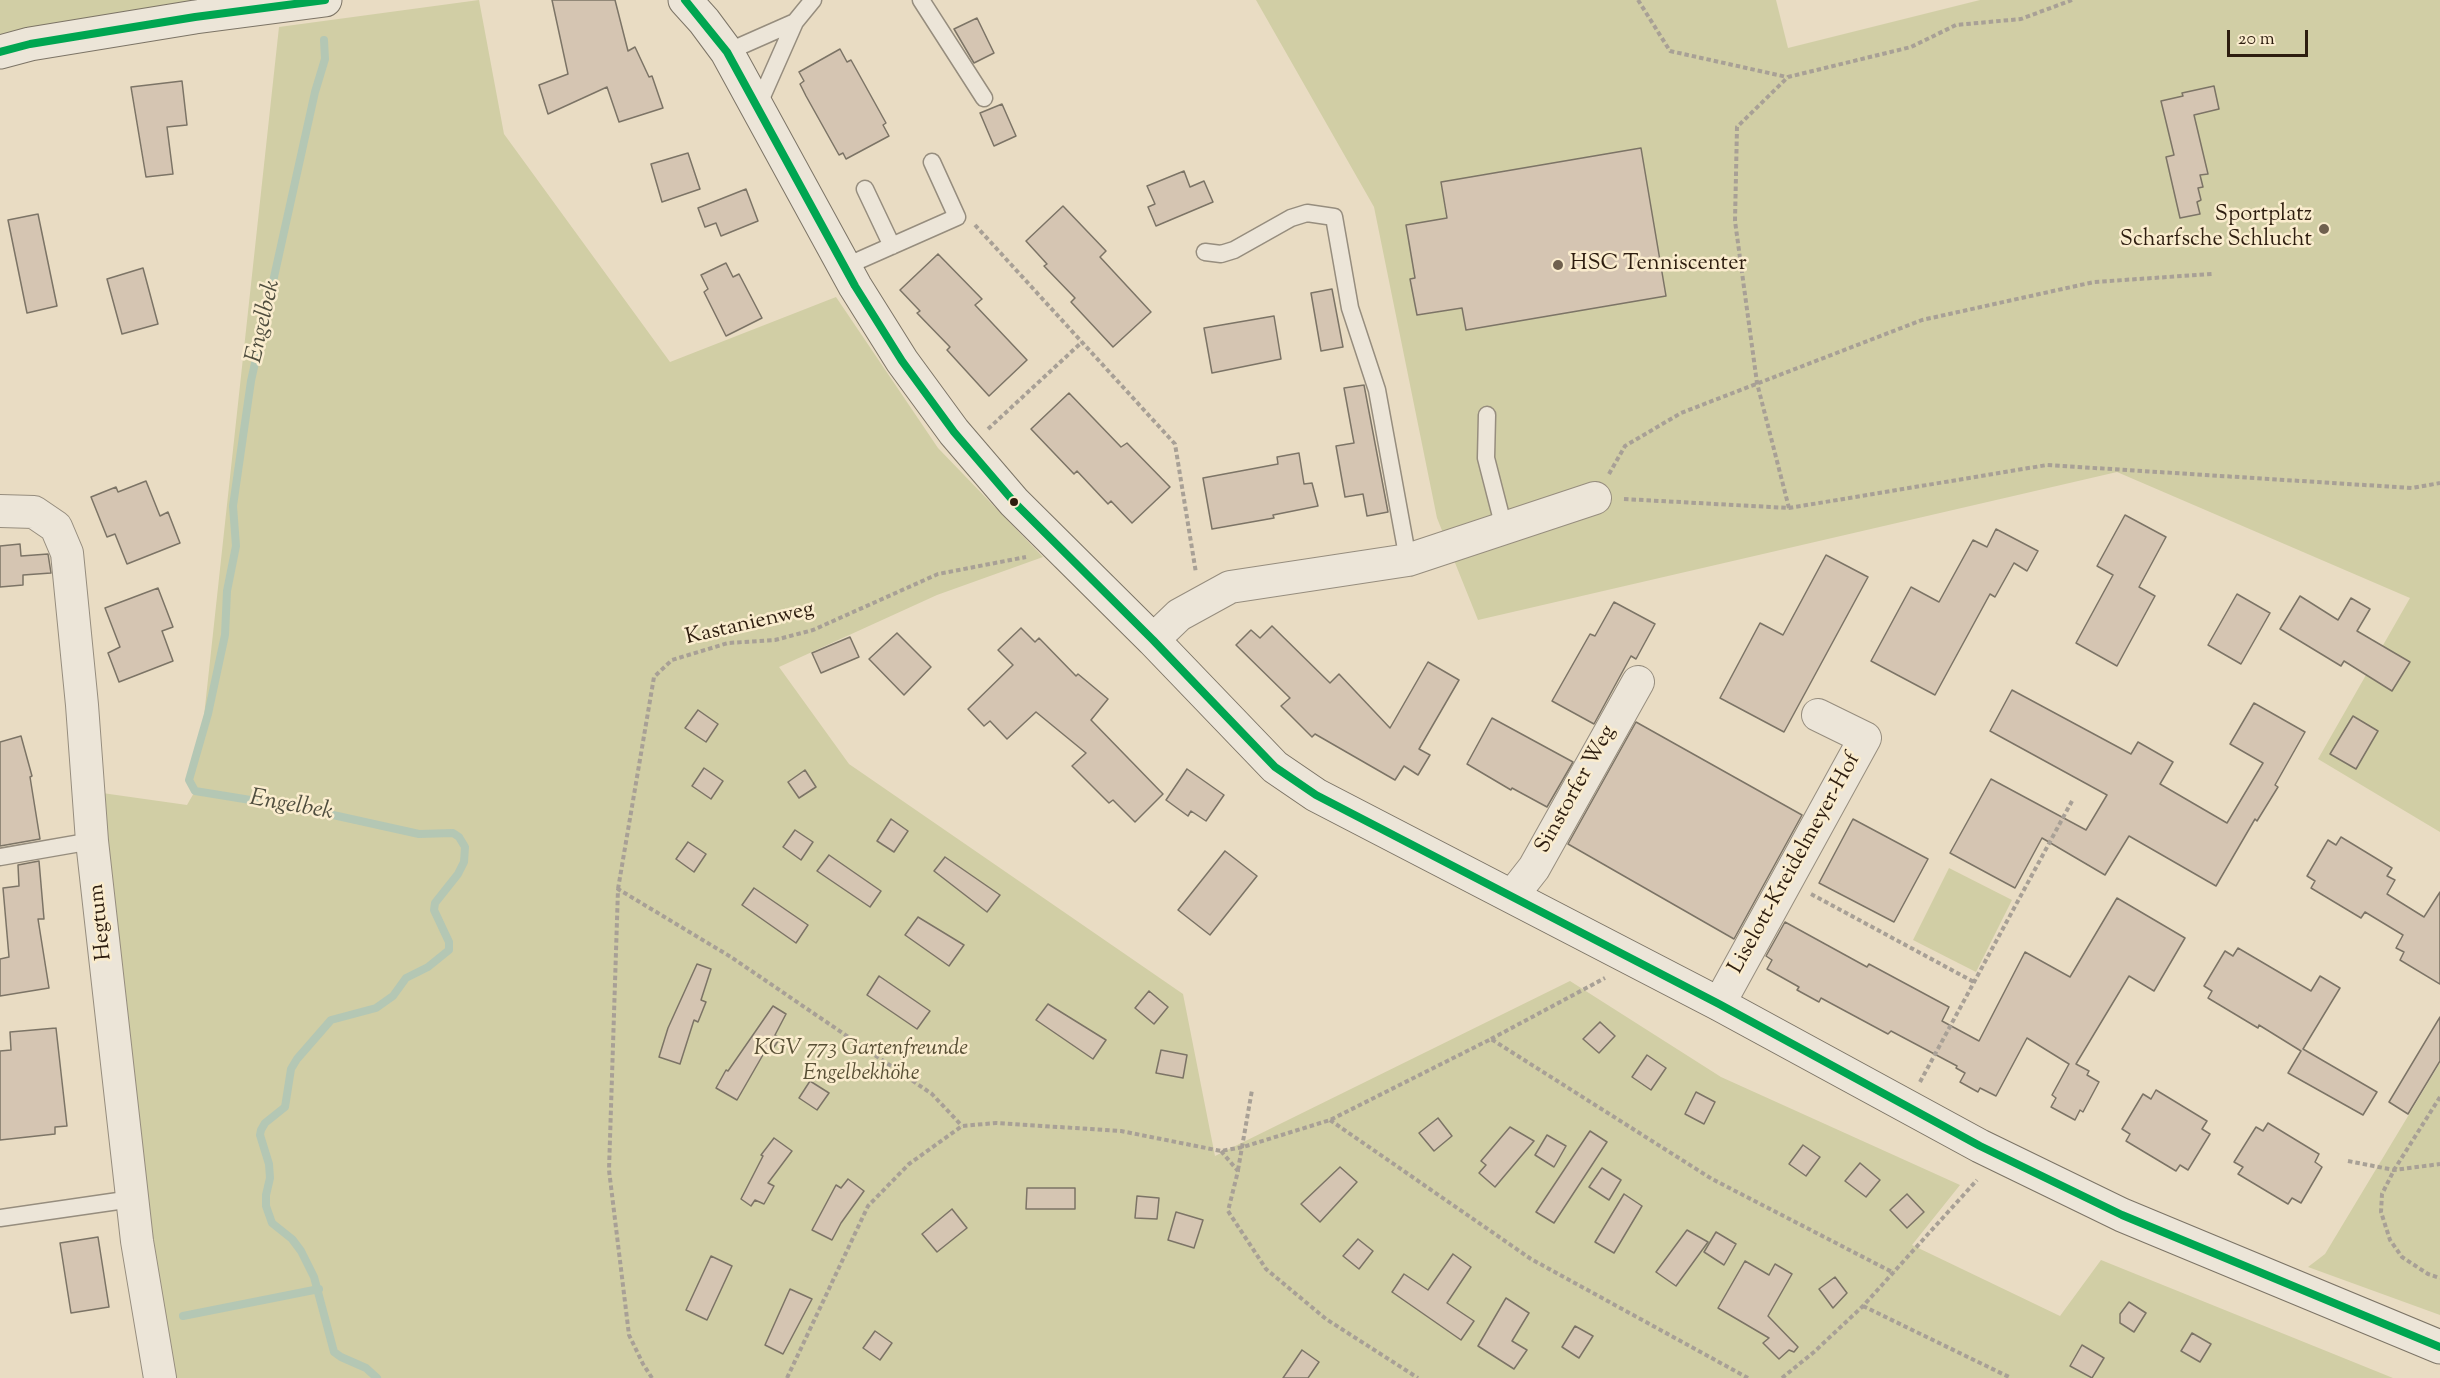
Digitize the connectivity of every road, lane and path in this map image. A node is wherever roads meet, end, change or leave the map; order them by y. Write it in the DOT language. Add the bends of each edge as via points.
graph roads {
  1 [pos="325,0"];
  2 [pos="685,0"];
  3 [pos="813,0"];
  4 [pos="921,0"];
  5 [pos="1638,0"];
  6 [pos="2072,0"];
  7 [pos="795,22"];
  8 [pos="0,52"];
  9 [pos="727,52"];
  10 [pos="1788,77"];
  11 [pos="984,98"];
  12 [pos="757,108"];
  13 [pos="932,162"];
  14 [pos="865,189"];
  15 [pos="972,222"];
  16 [pos="892,246"];
  17 [pos="1204,252"];
  18 [pos="844,267"];
  19 [pos="2212,274"];
  20 [pos="1082,342"];
  21 [pos="1757,383"];
  22 [pos="1487,415"];
  23 [pos="968,448"];
  24 [pos="2440,483"];
  25 [pos="1595,498"];
  26 [pos="1789,508"];
  27 [pos="0,511"];
  28 [pos="1504,528"];
  29 [pos="1062,549"];
  30 [pos="1407,560"];
  31 [pos="1201,603"];
  32 [pos="1153,640"];
  33 [pos="1638,682"];
  34 [pos="1818,715"];
  35 [pos="2072,801"];
  36 [pos="92,841"];
  37 [pos="0,857"];
  38 [pos="618,889"];
  39 [pos="1512,896"];
  40 [pos="1818,898"];
  41 [pos="1637,961"];
  42 [pos="1974,982"];
  43 [pos="1719,1004"];
  44 [pos="1491,1039"];
  45 [pos="1252,1090"];
  46 [pos="2440,1097"];
  47 [pos="1907,1106"];
  48 [pos="1330,1120"];
  49 [pos="962,1126"];
  50 [pos="1244,1147"];
  51 [pos="1221,1151"];
  52 [pos="2348,1161"];
  53 [pos="2440,1164"];
  54 [pos="2394,1170"];
  55 [pos="1238,1171"];
  56 [pos="1977,1180"];
  57 [pos="132,1199"];
  58 [pos="0,1218"];
  59 [pos="1894,1273"];
  60 [pos="2440,1278"];
  61 [pos="1863,1306"];
  62 [pos="2440,1347"];
  63 [pos="160,1378"];
  64 [pos="652,1378"];
  65 [pos="787,1378"];
  66 [pos="1418,1378"];
  67 [pos="1748,1378"];
  68 [pos="1782,1378"];
  69 [pos="2011,1378"];
  1 -- 8 [label="street" via="205,16"];
  2 -- 9 [label="street"];
  3 -- 7 [label="lane"];
  4 -- 11 [label="lane"];
  5 -- 10 [label="path" via="1670,51"];
  6 -- 10 [label="path" via="2021,19 1956,25 1911,47"];
  7 -- 9 [label="lane"];
  7 -- 12 [label="lane"];
  9 -- 12 [label="street"];
  10 -- 21 [label="path" via="1737,127 1735,221"];
  12 -- 18 [label="street"];
  13 -- 16 [label="lane" via="957,217"];
  14 -- 16 [label="lane"];
  15 -- 20 [label="path"];
  16 -- 18 [label="lane"];
  17 -- 30 [label="lane" via="1221,254 1234,250 1307,213 1334,217 1350,308 1377,390"];
  18 -- 23 [label="street" via="902,361"];
  19 -- 21 [label="path" via="2094,282 1922,320"];
  20 -- 23 [label="path"];
  20 -- 31 [label="path" via="1175,444"];
  21 -- 25 [label="path" via="1681,413 1625,446"];
  21 -- 26 [label="path"];
  22 -- 28 [label="lane" via="1486,458"];
  23 -- 29 [label="street" via="1014,502"];
  24 -- 26 [label="path" via="2412,488 2048,465"];
  25 -- 26 [label="path"];
  25 -- 28 [label="street"];
  27 -- 36 [label="street, Hegtum" via="34,512 57,527 67,553"];
  28 -- 30 [label="street"];
  29 -- 32 [label="street"];
  29 -- 38 [label="path, Kastanienweg" via="938,574 813,630 775,640 728,643 672,660 654,677"];
  30 -- 31 [label="street" via="1230,587"];
  31 -- 32 [label="street" via="1179,615"];
  32 -- 39 [label="street" via="1275,767 1316,795"];
  33 -- 39 [label="street, Sinstorfer Weg" via="1534,868"];
  34 -- 43 [label="street, Liselott-Kreidelmeyer-Hof" via="1865,738"];
  35 -- 42 [label="path"];
  36 -- 37 [label="lane"];
  36 -- 57 [label="street, Hegtum"];
  38 -- 49 [label="path" via="731,957 932,1094"];
  38 -- 64 [label="path, Kastanienweg" via="609,1170 629,1335"];
  39 -- 41 [label="street"];
  40 -- 42 [label="path"];
  41 -- 43 [label="street"];
  41 -- 44 [label="path"];
  42 -- 47 [label="path"];
  43 -- 47 [label="street"];
  44 -- 48 [label="path"];
  44 -- 59 [label="path" via="1712,1179"];
  45 -- 50 [label="path"];
  46 -- 54 [label="path"];
  47 -- 62 [label="street" via="2122,1215"];
  48 -- 50 [label="path"];
  48 -- 67 [label="path" via="1531,1259"];
  49 -- 51 [label="path" via="996,1123 1121,1131"];
  49 -- 65 [label="path" via="909,1164 868,1206"];
  50 -- 51 [label="path"];
  50 -- 55 [label="path"];
  51 -- 55 [label="path"];
  52 -- 54 [label="path"];
  53 -- 54 [label="path"];
  54 -- 60 [label="path" via="2382,1194 2381,1212 2390,1240 2402,1257 2428,1275"];
  55 -- 66 [label="path" via="1228,1211 1266,1269 1326,1319"];
  56 -- 59 [label="path"];
  57 -- 58 [label="lane"];
  57 -- 63 [label="street, Hegtum"];
  59 -- 61 [label="path"];
  61 -- 68 [label="path"];
  61 -- 69 [label="path"];
}
